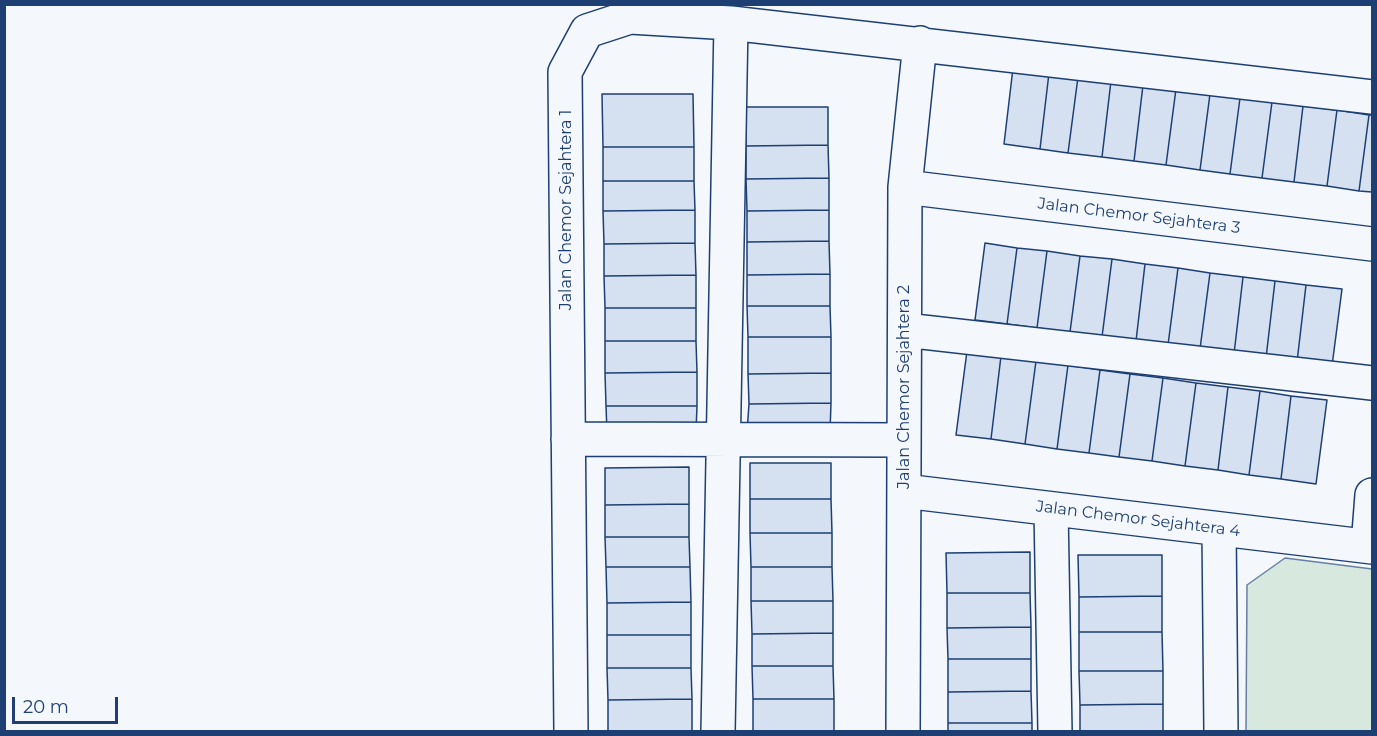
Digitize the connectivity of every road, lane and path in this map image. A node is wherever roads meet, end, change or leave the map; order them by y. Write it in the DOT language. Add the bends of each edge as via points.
graph roads {
  1 [pos="731,23"];
  2 [pos="920,43"];
  3 [pos="1372,97"];
  4 [pos="905,187"];
  5 [pos="1372,244"];
  6 [pos="905,330"];
  7 [pos="1372,383"];
  8 [pos="568,439"];
  9 [pos="723,439"];
  10 [pos="904,440"];
  11 [pos="904,491"];
  12 [pos="1372,495"];
  13 [pos="1051,509"];
  14 [pos="1219,529"];
  15 [pos="1370,547"];
  16 [pos="571,732"];
  17 [pos="718,732"];
  18 [pos="903,732"];
  19 [pos="1055,732"];
  20 [pos="1221,732"];
  1 -- 2 [label="street, Jalan Chemor Sejahtera 1"];
  1 -- 8 [label="street, Jalan Chemor Sejahtera 1" via="630,17 587,31 565,72"];
  1 -- 9 [label="street"];
  2 -- 3 [label="street, Jalan Chemor Sejahtera 1"];
  2 -- 4 [label="street, Jalan Chemor Sejahtera 2"];
  4 -- 5 [label="street, Jalan Chemor Sejahtera 3"];
  4 -- 6 [label="street, Jalan Chemor Sejahtera 2"];
  6 -- 7 [label="street"];
  6 -- 10 [label="street, Jalan Chemor Sejahtera 2"];
  8 -- 9 [label="street"];
  8 -- 16 [label="street, Jalan Chemor Sejahtera 1"];
  9 -- 10 [label="street"];
  9 -- 17 [label="street"];
  10 -- 11 [label="street, Jalan Chemor Sejahtera 2"];
  11 -- 13 [label="street, Jalan Chemor Sejahtera 4"];
  11 -- 18 [label="street, Jalan Chemor Sejahtera 2"];
  12 -- 15 [label="street"];
  13 -- 14 [label="street, Jalan Chemor Sejahtera 4"];
  13 -- 19 [label="street"];
  14 -- 15 [label="street, Jalan Chemor Sejahtera 4"];
  14 -- 20 [label="street"];
}
